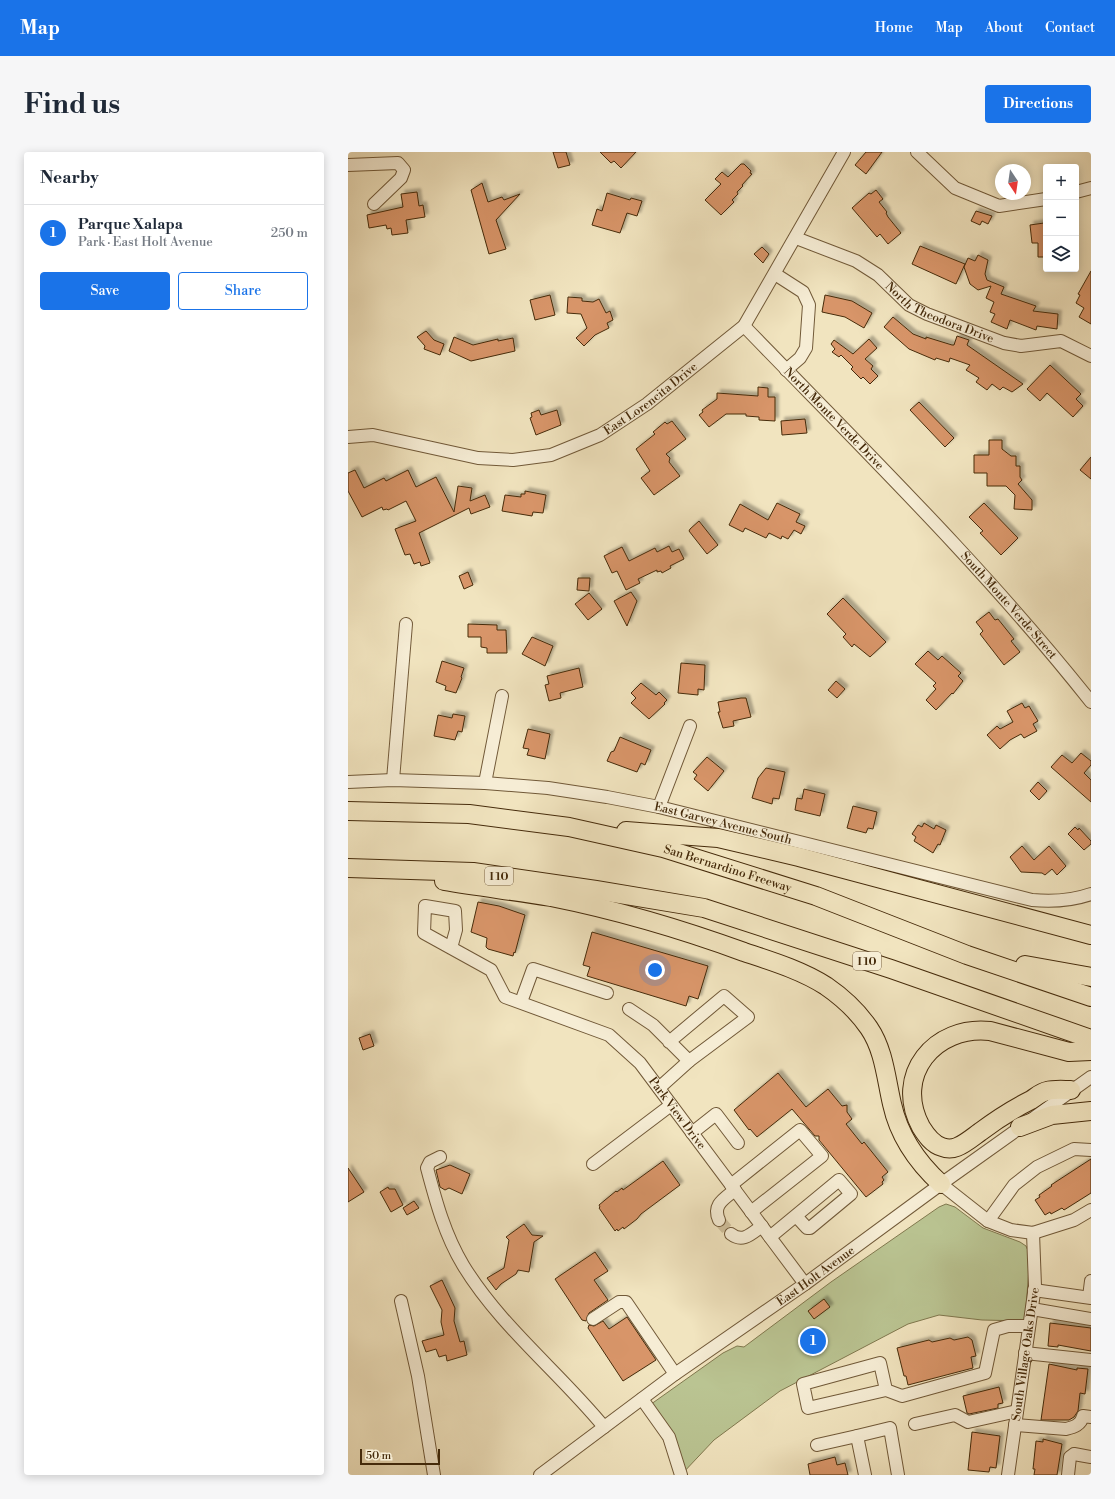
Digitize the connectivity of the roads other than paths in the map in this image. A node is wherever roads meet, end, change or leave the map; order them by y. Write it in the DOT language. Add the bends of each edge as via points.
graph roads {
  1 [pos="844,152"];
  2 [pos="918,152"];
  3 [pos="348,165"];
  4 [pos="1091,188"];
  5 [pos="1079,191"];
  6 [pos="1043,199"];
  7 [pos="374,204"];
  8 [pos="796,238"];
  9 [pos="775,274"];
  10 [pos="744,326"];
  11 [pos="1091,356"];
  12 [pos="786,370"];
  13 [pos="348,437"];
  14 [pos="923,511"];
  15 [pos="406,624"];
  16 [pos="502,696"];
  17 [pos="1091,702"];
  18 [pos="690,726"];
  19 [pos="393,780"];
  20 [pos="348,782"];
  21 [pos="485,783"];
  22 [pos="659,807"];
  23 [pos="348,811"];
  24 [pos="569,827"];
  25 [pos="350,868"];
  26 [pos="1091,894"];
  27 [pos="1091,935"];
  28 [pos="451,948"];
  29 [pos="967,956"];
  30 [pos="1091,977"];
  31 [pos="606,993"];
  32 [pos="1091,997"];
  33 [pos="521,1002"];
  34 [pos="628,1009"];
  35 [pos="669,1042"];
  36 [pos="1089,1042"];
  37 [pos="689,1061"];
  38 [pos="1091,1077"];
  39 [pos="659,1088"];
  40 [pos="1071,1090"];
  41 [pos="671,1104"];
  42 [pos="1091,1111"];
  43 [pos="1020,1127"];
  44 [pos="692,1133"];
  45 [pos="738,1143"];
  46 [pos="1091,1150"];
  47 [pos="440,1157"];
  48 [pos="593,1164"];
  49 [pos="941,1184"];
  50 [pos="733,1187"];
  51 [pos="1091,1211"];
  52 [pos="751,1212"];
  53 [pos="796,1216"];
  54 [pos="720,1220"];
  55 [pos="988,1221"];
  56 [pos="762,1226"];
  57 [pos="1033,1233"];
  58 [pos="730,1234"];
  59 [pos="770,1237"];
  60 [pos="1091,1281"];
  61 [pos="805,1284"];
  62 [pos="1034,1290"];
  63 [pos="1090,1298"];
  64 [pos="401,1301"];
  65 [pos="1032,1309"];
  66 [pos="593,1319"];
  67 [pos="1091,1319"];
  68 [pos="1029,1326"];
  69 [pos="1025,1353"];
  70 [pos="1091,1360"];
  71 [pos="675,1374"];
  72 [pos="886,1390"];
  73 [pos="642,1399"];
  74 [pos="1017,1411"];
  75 [pos="1091,1417"];
  76 [pos="915,1424"];
  77 [pos="1015,1425"];
  78 [pos="604,1428"];
  79 [pos="857,1436"];
  80 [pos="817,1445"];
  81 [pos="1091,1457"];
  82 [pos="434,1475"];
  83 [pos="540,1475"];
  84 [pos="681,1475"];
  85 [pos="865,1475"];
  86 [pos="898,1475"];
  87 [pos="1008,1475"];
  88 [pos="1068,1475"];
  1 -- 8 [label="street, East Lorencita Drive"];
  2 -- 6 [label="street" via="954,188 999,206"];
  3 -- 7 [label="street" via="398,163 404,170 401,178"];
  4 -- 5 [label="street"];
  8 -- 9 [label="street, East Lorencita Drive"];
  8 -- 11 [label="street, North Theodora Drive" via="856,261 878,275 909,304 928,314 1004,343 1021,346 1061,341"];
  9 -- 10 [label="street, East Lorencita Drive"];
  9 -- 12 [label="street" via="803,292 809,305 806,348 800,358"];
  10 -- 12 [label="street, North Monte Verde Drive"];
  10 -- 13 [label="street, East Lorencita Drive" via="647,404 600,435 550,455 513,460 478,458 373,435"];
  12 -- 14 [label="street, North Monte Verde Drive"];
  14 -- 17 [label="street, South Monte Verde Street" via="1016,610"];
  15 -- 19 [label="street"];
  16 -- 21 [label="street"];
  18 -- 22 [label="street"];
  19 -- 20 [label="street, East Garvey Avenue South"];
  19 -- 21 [label="street, East Garvey Avenue South"];
  21 -- 22 [label="street, East Garvey Avenue South" via="578,792"];
  22 -- 26 [label="street, East Garvey Avenue South" via="1032,900 1051,902"];
  23 -- 24 [label="highway, San Bernardino Freeway" via="469,814"];
  24 -- 27 [label="highway" via="718,838"];
  24 -- 29 [label="highway, San Bernardino Freeway" via="663,848 816,896"];
  25 -- 36 [label="highway, I 10" via="473,872 704,908 891,969"];
  25 -- 49 [label="highway" via="551,898 641,919 696,934 786,967 825,985 841,997 869,1029 882,1055 892,1105 902,1134 925,1169"];
  28 -- 33 [label="street, Park View Drive" via="491,970 506,996"];
  29 -- 30 [label="highway"];
  29 -- 32 [label="highway, San Bernardino Freeway"];
  31 -- 33 [label="street" via="533,969"];
  33 -- 39 [label="street, Park View Drive" via="609,1035 640,1063"];
  34 -- 35 [label="street" via="653,1025"];
  35 -- 37 [label="street"];
  35 -- 37 [label="street" via="724,996 748,1017"];
  36 -- 40 [label="highway" via="1069,1052 990,1031 977,1030 953,1035 934,1046 919,1064 913,1084 912,1102 921,1127 931,1140 936,1145 949,1149 964,1144 1005,1113 1047,1091"];
  37 -- 39 [label="street"];
  38 -- 40 [label="street, East Holt Avenue"];
  39 -- 41 [label="street, Park View Drive"];
  40 -- 43 [label="street, East Holt Avenue"];
  41 -- 44 [label="street, Park View Drive"];
  41 -- 48 [label="street"];
  42 -- 43 [label="highway" via="1052,1114"];
  43 -- 49 [label="street, East Holt Avenue"];
  44 -- 45 [label="street" via="716,1114"];
  44 -- 50 [label="street, Park View Drive"];
  46 -- 55 [label="street" via="1074,1149 1037,1167 1014,1185"];
  47 -- 78 [label="street" via="430,1162 427,1168 441,1219 463,1264 487,1300"];
  49 -- 55 [label="street"];
  49 -- 61 [label="street, East Holt Avenue"];
  50 -- 52 [label="street, Park View Drive"];
  50 -- 52 [label="street" via="800,1130 822,1156"];
  50 -- 54 [label="street" via="716,1208"];
  51 -- 57 [label="street" via="1074,1220"];
  52 -- 56 [label="street, Park View Drive"];
  53 -- 59 [label="street"];
  55 -- 57 [label="street" via="1011,1230"];
  56 -- 58 [label="street" via="747,1237 741,1238"];
  56 -- 59 [label="street, Park View Drive"];
  57 -- 62 [label="street, South Village Oaks Drive"];
  59 -- 61 [label="street, Park View Drive"];
  60 -- 63 [label="street"];
  61 -- 71 [label="street, East Holt Avenue"];
  62 -- 63 [label="street"];
  62 -- 65 [label="street, South Village Oaks Drive"];
  64 -- 82 [label="street" via="418,1376"];
  65 -- 67 [label="street"];
  65 -- 68 [label="street, South Village Oaks Drive"];
  66 -- 71 [label="street" via="619,1302 626,1302"];
  68 -- 69 [label="street, South Village Oaks Drive"];
  68 -- 72 [label="street" via="1008,1326 994,1330 985,1373 902,1396"];
  69 -- 70 [label="street"];
  69 -- 74 [label="street, South Village Oaks Drive"];
  71 -- 73 [label="street, East Holt Avenue"];
  72 -- 72 [label="street" via="808,1408 803,1384 880,1363"];
  73 -- 78 [label="street, East Holt Avenue"];
  73 -- 84 [label="street" via="669,1437"];
  74 -- 76 [label="street" via="979,1421 968,1422 955,1415"];
  74 -- 77 [label="street, South Village Oaks Drive"];
  75 -- 77 [label="street" via="1083,1416 1082,1421 1066,1430"];
  77 -- 87 [label="street, South Village Oaks Drive"];
  78 -- 83 [label="street, East Holt Avenue"];
  79 -- 80 [label="street"];
  79 -- 85 [label="street"];
  79 -- 86 [label="street" via="890,1428"];
  81 -- 88 [label="street" via="1074,1454 1070,1457"];
}
